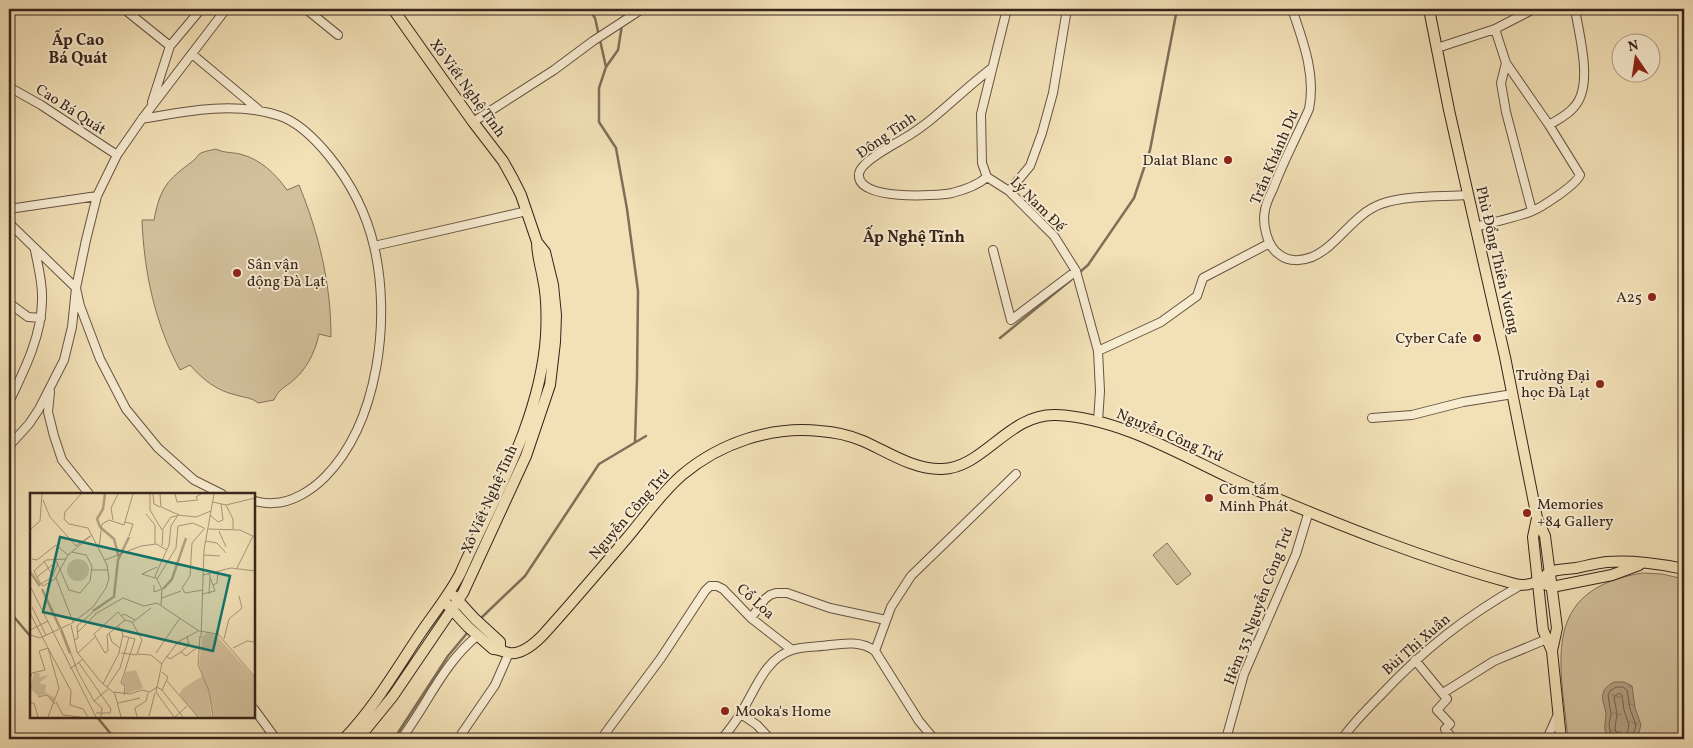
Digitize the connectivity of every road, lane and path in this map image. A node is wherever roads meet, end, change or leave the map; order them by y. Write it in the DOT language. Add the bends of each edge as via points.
graph roads {
  1 [pos="124,9"];
  2 [pos="200,9"];
  3 [pos="226,9"];
  4 [pos="306,9"];
  5 [pos="393,9"];
  6 [pos="642,9"];
  7 [pos="1007,9"];
  8 [pos="1067,9"];
  9 [pos="1292,9"];
  10 [pos="1429,9"];
  11 [pos="1534,9"];
  12 [pos="1575,9"];
  13 [pos="1495,29"];
  14 [pos="338,35"];
  15 [pos="170,46"];
  16 [pos="1437,48"];
  17 [pos="192,54"];
  18 [pos="1506,62"];
  19 [pos="992,68"];
  20 [pos="9,87"];
  21 [pos="150,109"];
  22 [pos="259,110"];
  23 [pos="142,119"];
  24 [pos="473,122"];
  25 [pos="1549,125"];
  26 [pos="117,155"];
  27 [pos="987,177"];
  28 [pos="1010,191"];
  29 [pos="1468,195"];
  30 [pos="97,196"];
  31 [pos="9,209"];
  32 [pos="1532,211"];
  33 [pos="527,212"];
  34 [pos="9,223"];
  35 [pos="1476,226"];
  36 [pos="538,242"];
  37 [pos="1270,243"];
  38 [pos="374,246"];
  39 [pos="35,250"];
  40 [pos="993,250"];
  41 [pos="1076,271"];
  42 [pos="76,288"];
  43 [pos="9,303"];
  44 [pos="41,318"];
  45 [pos="1098,351"];
  46 [pos="9,381"];
  47 [pos="16,385"];
  48 [pos="50,388"];
  49 [pos="1513,394"];
  50 [pos="9,402"];
  51 [pos="1372,418"];
  52 [pos="1098,422"];
  53 [pos="9,446"];
  54 [pos="1016,474"];
  55 [pos="88,493"];
  56 [pos="220,493"];
  57 [pos="255,502"];
  58 [pos="1309,511"];
  59 [pos="1537,518"];
  60 [pos="1645,564"];
  61 [pos="1684,570"];
  62 [pos="1550,572"];
  63 [pos="1538,582"];
  64 [pos="1521,585"];
  65 [pos="1552,587"];
  66 [pos="450,592"];
  67 [pos="444,601"];
  68 [pos="455,605"];
  69 [pos="751,618"];
  70 [pos="886,620"];
  71 [pos="481,632"];
  72 [pos="1547,639"];
  73 [pos="792,650"];
  74 [pos="505,651"];
  75 [pos="875,651"];
  76 [pos="1552,651"];
  77 [pos="1415,660"];
  78 [pos="1442,693"];
  79 [pos="255,710"];
  80 [pos="741,714"];
  81 [pos="1558,714"];
  82 [pos="403,736"];
  83 [pos="1344,736"];
  84 [pos="276,739"];
  85 [pos="344,739"];
  86 [pos="358,739"];
  87 [pos="414,739"];
  88 [pos="458,739"];
  89 [pos="601,739"];
  90 [pos="722,739"];
  91 [pos="770,739"];
  92 [pos="934,739"];
  93 [pos="1226,739"];
  94 [pos="1354,739"];
  95 [pos="1453,739"];
  96 [pos="1547,739"];
  97 [pos="1561,739"];
  1 -- 15 [label="street"];
  2 -- 15 [label="street"];
  3 -- 17 [label="street"];
  4 -- 14 [label="street"];
  5 -- 24 [label="main road, Xô Viết Nghệ Tĩnh"];
  6 -- 24 [label="street"];
  7 -- 19 [label="street, Lý Nam Đế"];
  8 -- 28 [label="street" via="1042,132 1030,166"];
  9 -- 37 [label="street, Trần Khánh Dư" via="1310,68 1311,98 1265,208 1264,219"];
  10 -- 16 [label="main road, Phù Đổng Thiên Vương"];
  11 -- 13 [label="street"];
  12 -- 25 [label="street" via="1585,80 1582,94 1575,107"];
  13 -- 16 [label="street"];
  13 -- 18 [label="street"];
  15 -- 21 [label="street"];
  16 -- 29 [label="main road, Phù Đổng Thiên Vương"];
  17 -- 21 [label="street"];
  17 -- 22 [label="street"];
  18 -- 25 [label="street"];
  18 -- 32 [label="street" via="1502,83 1506,112"];
  19 -- 27 [label="street, Lý Nam Đế" via="981,114 982,163"];
  19 -- 27 [label="street, Đông Tĩnh" via="918,130 870,159 859,172 862,182 885,194 914,196 952,193"];
  20 -- 26 [label="street, Cao Bá Quát"];
  21 -- 23 [label="street"];
  22 -- 23 [label="street" via="209,110"];
  22 -- 38 [label="street" via="282,117 316,140 341,170 363,208"];
  23 -- 26 [label="street"];
  24 -- 33 [label="main road, Xô Viết Nghệ Tĩnh" via="514,179"];
  25 -- 32 [label="street" via="1580,175 1565,191"];
  26 -- 30 [label="street"];
  27 -- 28 [label="street, Lý Nam Đế"];
  28 -- 41 [label="street, Lý Nam Đế" via="1054,236"];
  29 -- 35 [label="main road, Phù Đổng Thiên Vương"];
  29 -- 37 [label="street" via="1381,204 1360,217 1324,250 1304,259 1286,258"];
  30 -- 31 [label="street"];
  30 -- 42 [label="street"];
  32 -- 35 [label="street"];
  33 -- 36 [label="main road, Xô Viết Nghệ Tĩnh"];
  33 -- 38 [label="street"];
  34 -- 39 [label="street"];
  35 -- 49 [label="main road, Phù Đổng Thiên Vương"];
  36 -- 66 [label="main road, Xô Viết Nghệ Tĩnh" via="537,255 544,280 546,310 540,380 517,450"];
  36 -- 68 [label="main road, Xô Viết Nghệ Tĩnh" via="545,252 556,315 550,385 526,456"];
  37 -- 45 [label="street" via="1203,278 1197,296 1160,322"];
  38 -- 57 [label="street" via="381,305 379,348 366,410 352,442 334,468 314,488 274,504"];
  39 -- 42 [label="street"];
  39 -- 44 [label="street" via="43,299"];
  40 -- 41 [label="street" via="1011,320"];
  41 -- 45 [label="street, Lý Nam Đế"];
  42 -- 48 [label="street" via="64,360"];
  42 -- 56 [label="street" via="100,358 126,409 158,448 194,480"];
  43 -- 44 [label="street" via="28,317"];
  44 -- 47 [label="street"];
  45 -- 52 [label="street, Lý Nam Đế"];
  46 -- 47 [label="street"];
  47 -- 50 [label="street"];
  48 -- 53 [label="street" via="30,424"];
  48 -- 55 [label="street" via="48,412 62,460"];
  49 -- 51 [label="street" via="1412,415"];
  49 -- 59 [label="main road, Phù Đổng Thiên Vương"];
  52 -- 58 [label="main road, Nguyễn Công Trứ"];
  52 -- 74 [label="main road, Nguyễn Công Trứ" via="1041,415 1018,425 965,463 941,469 905,461 843,434 815,430 764,434 732,444 713,453 683,475 542,636 524,650"];
  54 -- 70 [label="street" via="914,573"];
  58 -- 64 [label="main road, Nguyễn Công Trứ" via="1425,556"];
  58 -- 93 [label="street, Hẻm 33 Nguyễn Công Trứ" via="1296,554 1244,674"];
  59 -- 62 [label="main road, Phù Đổng Thiên Vương" via="1545,536"];
  59 -- 63 [label="main road, Phù Đổng Thiên Vương" via="1533,537"];
  60 -- 61 [label="main road"];
  60 -- 62 [label="main road" via="1608,562"];
  60 -- 65 [label="main road" via="1612,575"];
  62 -- 63 [label="main road"];
  62 -- 65 [label="main road, Phù Đổng Thiên Vương"];
  63 -- 64 [label="main road"];
  63 -- 65 [label="main road"];
  63 -- 72 [label="main road, Phù Đổng Thiên Vương" via="1543,630"];
  64 -- 77 [label="street, Bùi Thị Xuân" via="1456,626"];
  65 -- 76 [label="main road, Phù Đổng Thiên Vương" via="1556,628"];
  66 -- 67 [label="main road, Xô Viết Nghệ Tĩnh"];
  66 -- 68 [label="main road"];
  67 -- 68 [label="main road"];
  67 -- 85 [label="main road, Xô Viết Nghệ Tĩnh" via="383,692"];
  68 -- 71 [label="main road"];
  68 -- 86 [label="main road, Xô Viết Nghệ Tĩnh" via="393,696"];
  69 -- 70 [label="street" via="770,594 787,593 830,608"];
  69 -- 73 [label="street, Cổ Loa"];
  69 -- 89 [label="street, Cổ Loa" via="723,589 710,586"];
  70 -- 75 [label="street"];
  71 -- 74 [label="main road" via="493,649"];
  71 -- 82 [label="street" via="447,669"];
  72 -- 76 [label="main road, Phù Đổng Thiên Vương"];
  72 -- 78 [label="street" via="1494,661"];
  73 -- 75 [label="street" via="848,644 869,646"];
  73 -- 80 [label="street" via="778,657 767,669"];
  74 -- 88 [label="street" via="495,685"];
  75 -- 92 [label="street"];
  76 -- 81 [label="main road"];
  77 -- 78 [label="street"];
  77 -- 83 [label="street, Bùi Thị Xuân"];
  78 -- 95 [label="street" via="1447,699 1437,710 1450,724 1445,729"];
  79 -- 84 [label="street"];
  80 -- 90 [label="street"];
  80 -- 91 [label="street"];
  81 -- 96 [label="street"];
  81 -- 97 [label="main road"];
  82 -- 87 [label="street"];
  83 -- 94 [label="street"];
}
